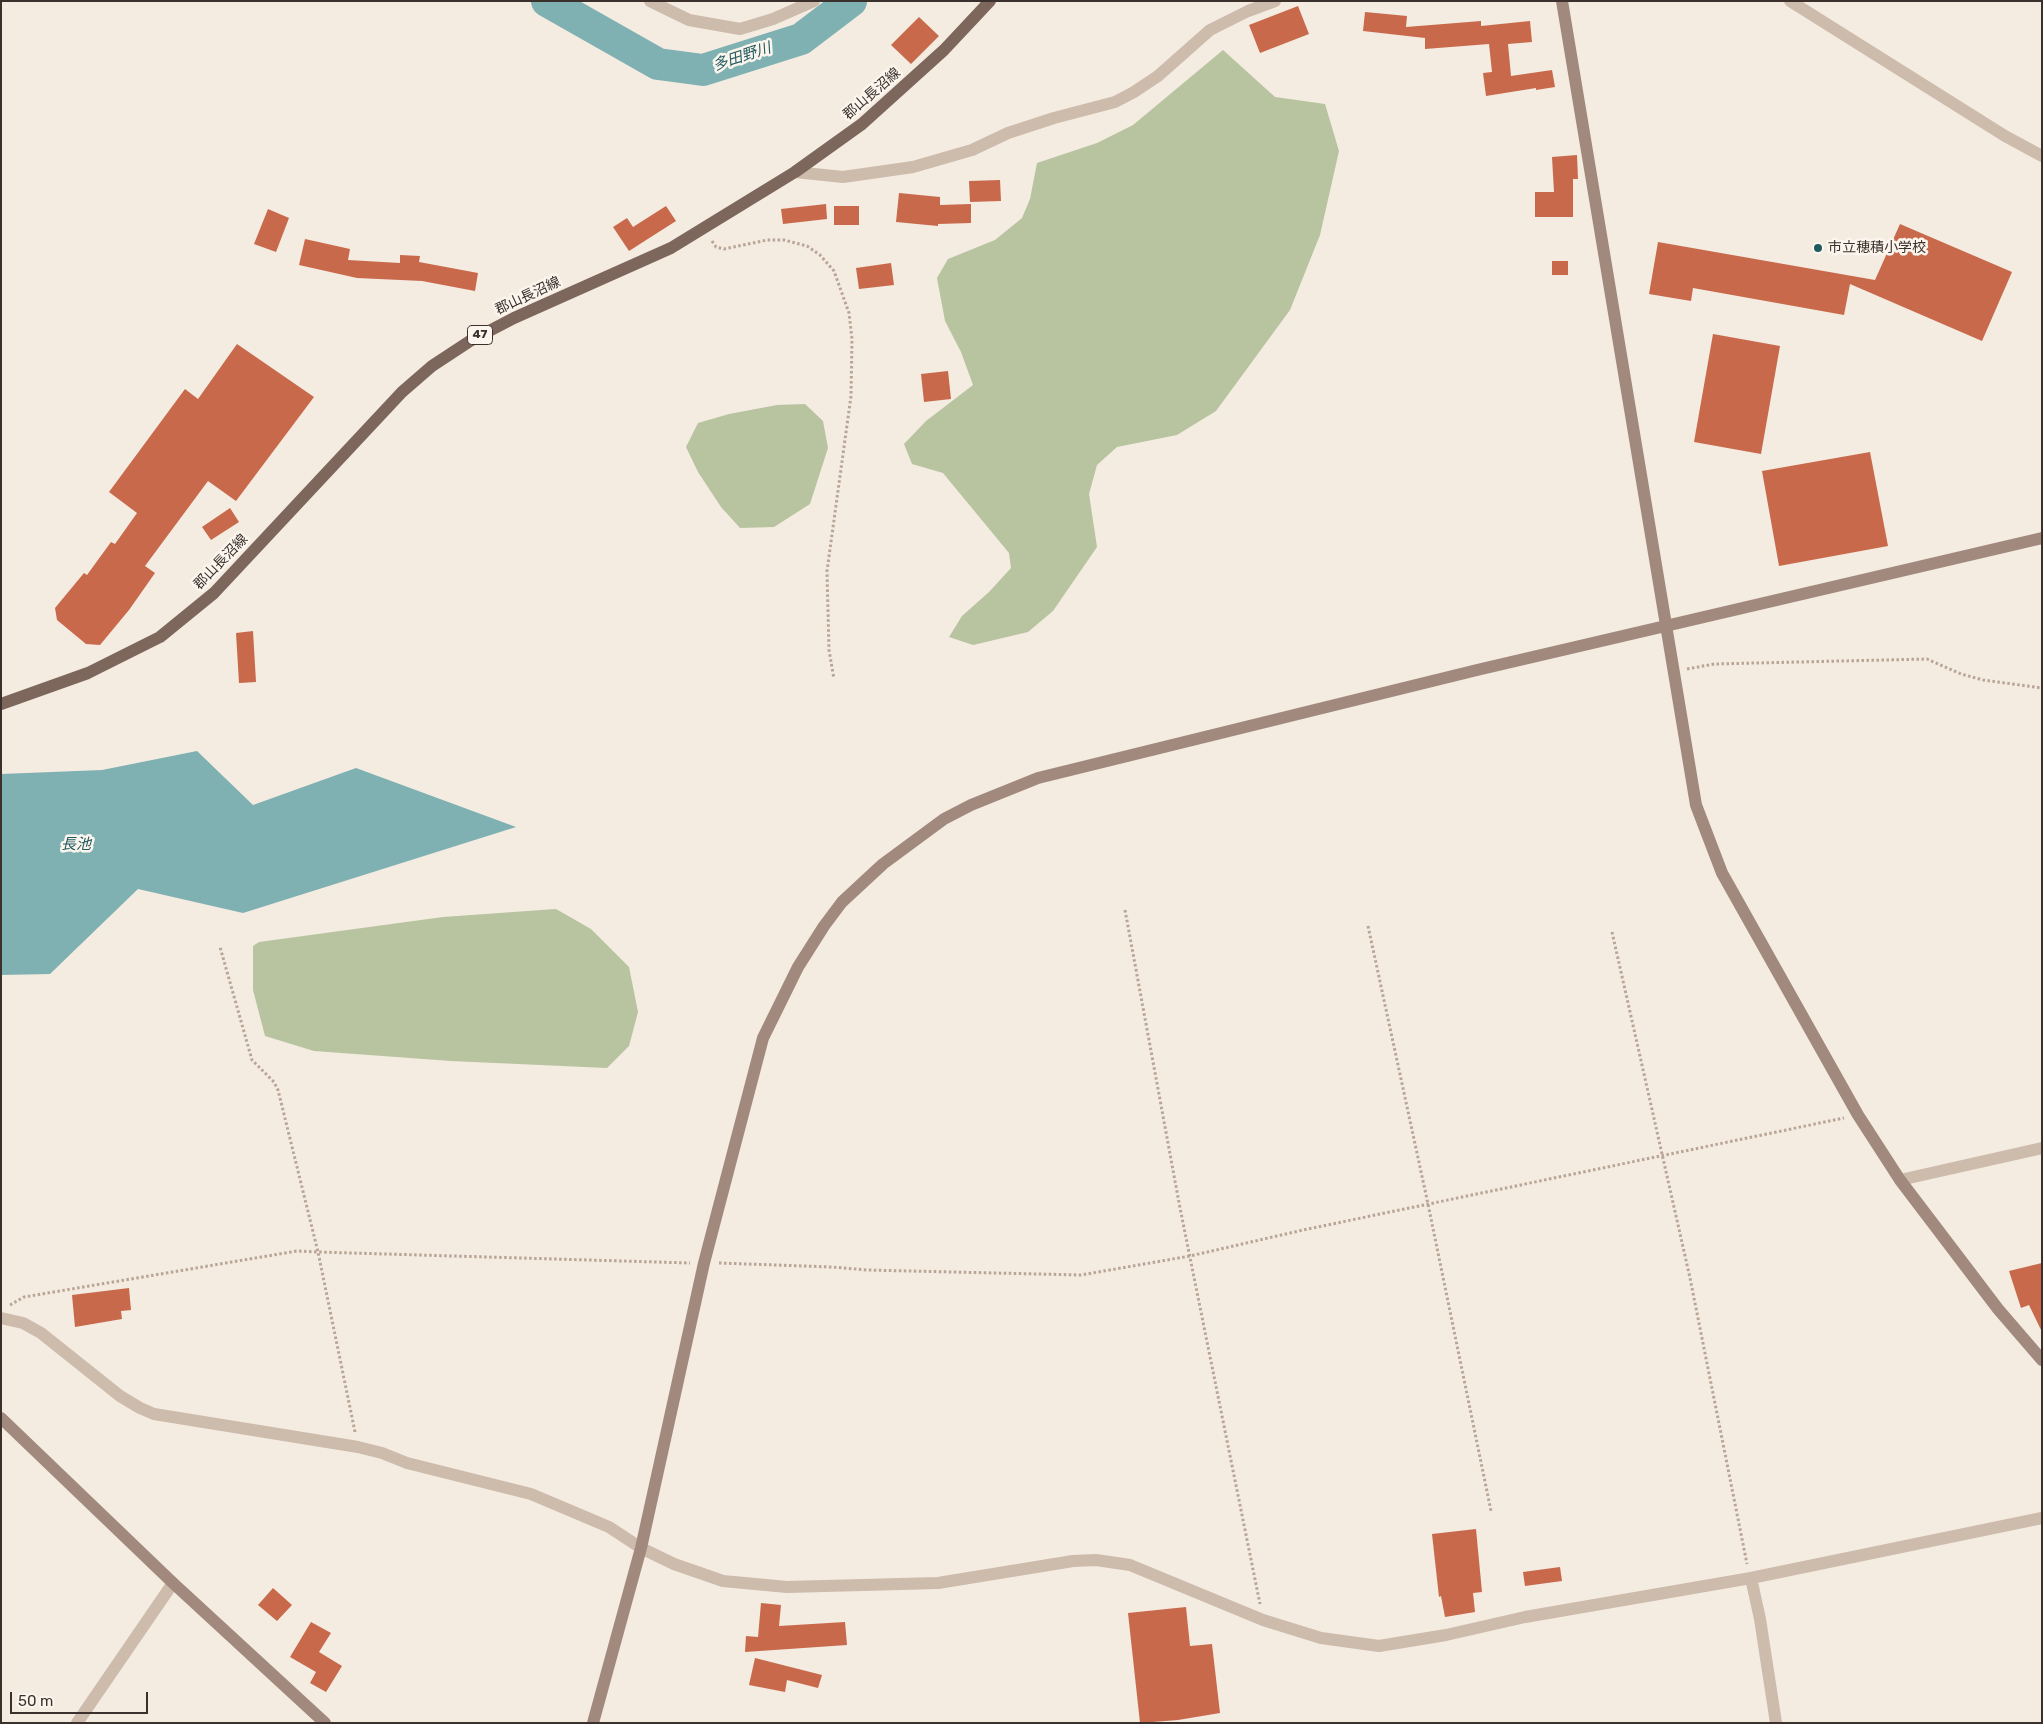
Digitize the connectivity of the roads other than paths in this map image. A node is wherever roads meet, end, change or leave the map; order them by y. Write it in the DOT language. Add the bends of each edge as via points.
graph roads {
  1 [pos="650,1"];
  2 [pos="814,1"];
  3 [pos="990,1"];
  4 [pos="1275,1"];
  5 [pos="1562,1"];
  6 [pos="1790,1"];
  7 [pos="2042,156"];
  8 [pos="795,172"];
  9 [pos="2042,538"];
  10 [pos="1666,627"];
  11 [pos="1,704"];
  12 [pos="2042,1148"];
  13 [pos="1900,1180"];
  14 [pos="4,1313"];
  15 [pos="2042,1360"];
  16 [pos="1,1418"];
  17 [pos="2042,1518"];
  18 [pos="641,1548"];
  19 [pos="1751,1578"];
  20 [pos="173,1583"];
  21 [pos="77,1723"];
  22 [pos="326,1723"];
  23 [pos="593,1723"];
  24 [pos="1776,1723"];
  1 -- 2 [label="street" via="689,20 740,29"];
  3 -- 8 [label="main road, 郡山長沼線 / 47" via="944,50 862,124"];
  4 -- 8 [label="street" via="1210,30 1158,76 1115,102 1054,118 1008,133 972,150 913,167 843,177"];
  5 -- 10 [label="street"];
  6 -- 7 [label="street"];
  8 -- 11 [label="main road, 郡山長沼線 / 47" via="670,248 514,318 432,366 402,392 214,594 160,637 88,673"];
  9 -- 10 [label="street"];
  10 -- 13 [label="street" via="1696,805 1722,873 1858,1115"];
  10 -- 18 [label="street" via="1079,767 1014,787 971,805 944,819 883,864 842,902 824,926 798,967 763,1038 704,1263"];
  12 -- 13 [label="street"];
  13 -- 15 [label="street" via="1998,1309"];
  14 -- 18 [label="street" via="41,1332 120,1396 154,1414 382,1453 407,1463 530,1494 609,1528"];
  16 -- 20 [label="street"];
  17 -- 19 [label="street"];
  18 -- 19 [label="street" via="674,1564 723,1581 787,1587 938,1583 1096,1560 1130,1565 1263,1620 1321,1638 1379,1646"];
  18 -- 23 [label="street"];
  19 -- 24 [label="street"];
  20 -- 21 [label="street"];
  20 -- 22 [label="street"];
}
